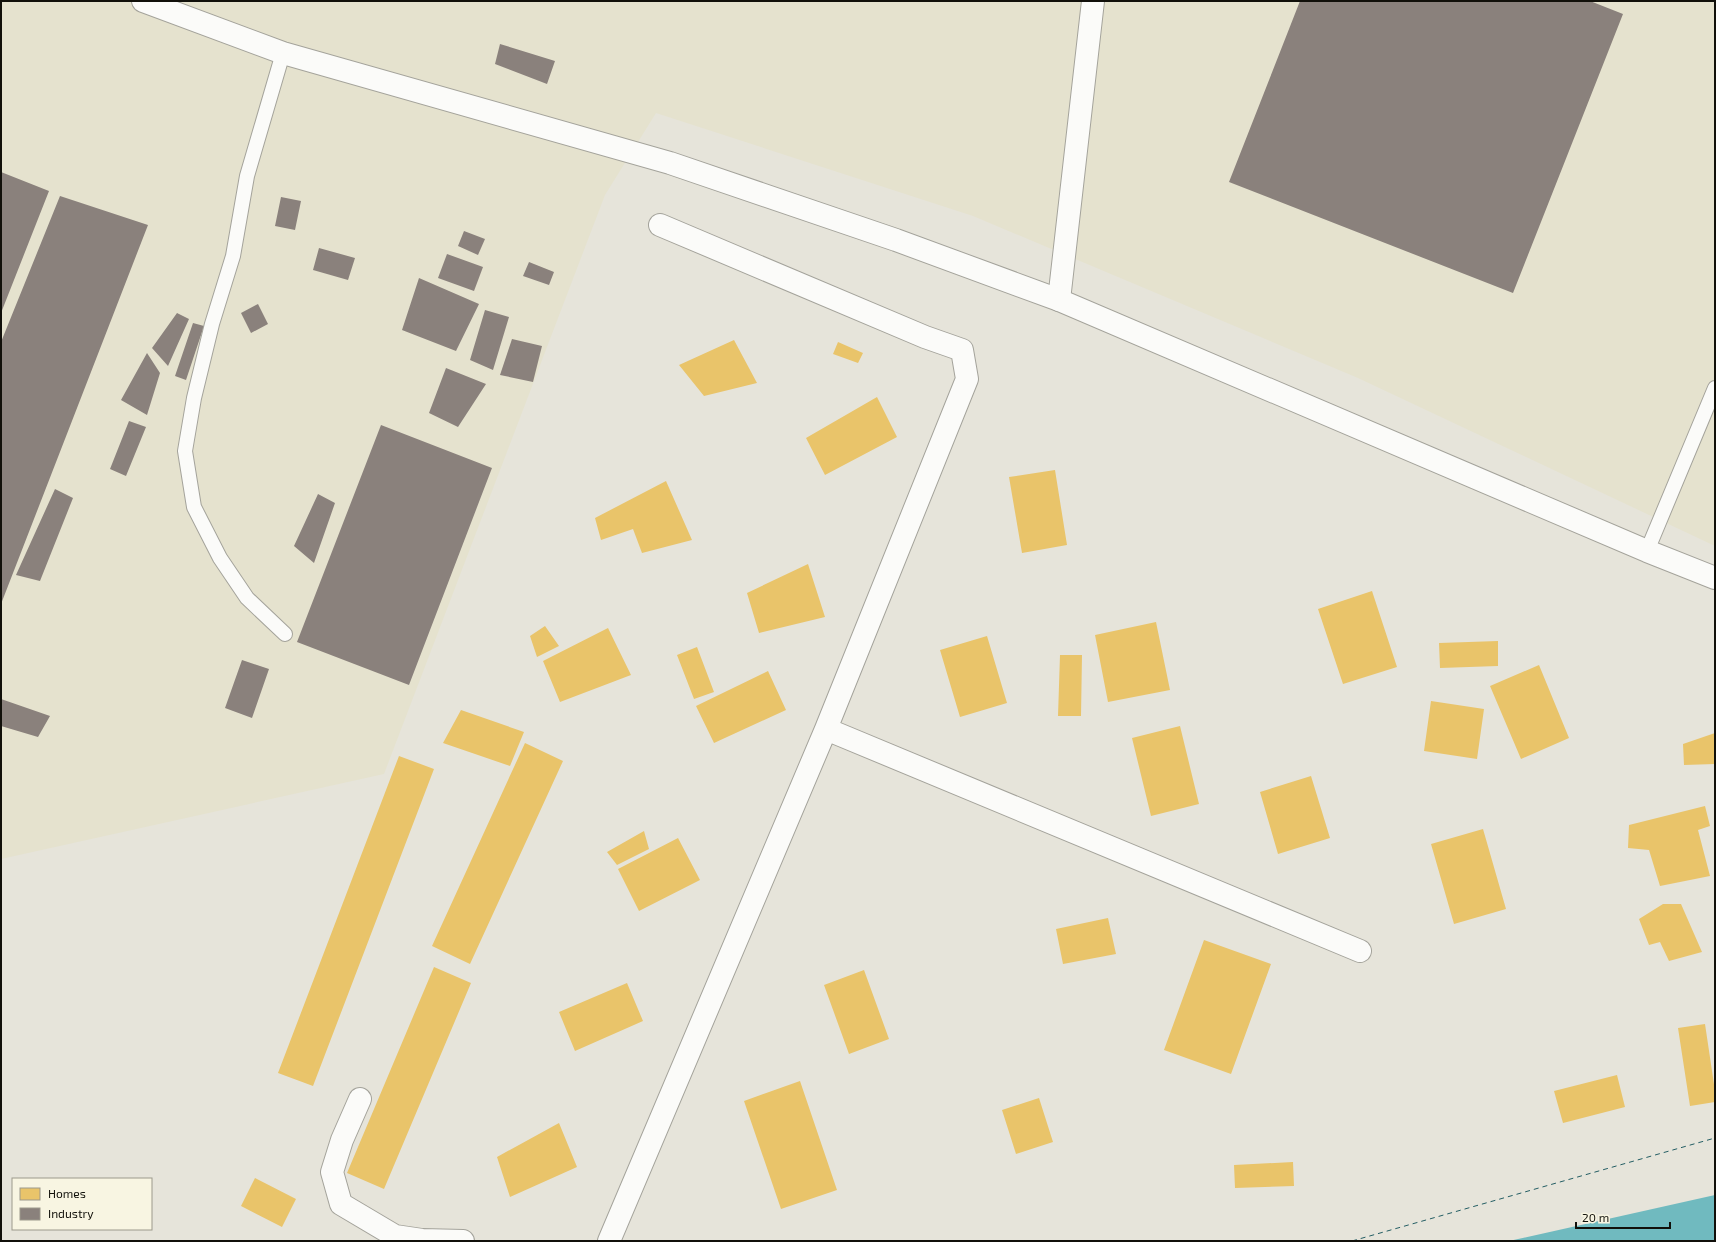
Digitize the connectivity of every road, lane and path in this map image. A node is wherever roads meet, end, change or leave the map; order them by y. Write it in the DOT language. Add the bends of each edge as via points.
graph roads {
  1 [pos="142,1"];
  2 [pos="1093,1"];
  3 [pos="283,52"];
  4 [pos="660,225"];
  5 [pos="1059,300"];
  6 [pos="1715,388"];
  7 [pos="1648,551"];
  8 [pos="1715,578"];
  9 [pos="285,634"];
  10 [pos="826,729"];
  11 [pos="1360,951"];
  12 [pos="360,1098"];
  13 [pos="462,1241"];
  14 [pos="609,1241"];
  1 -- 3 [label="street"];
  2 -- 5 [label="street"];
  3 -- 5 [label="street" via="670,163 896,240"];
  3 -- 9 [label="lane" via="247,176 233,256 210,331 185,451 194,507 220,558 247,598"];
  4 -- 10 [label="street" via="925,337 962,350 967,379"];
  5 -- 7 [label="street"];
  6 -- 7 [label="lane"];
  7 -- 8 [label="street"];
  10 -- 11 [label="street"];
  10 -- 14 [label="street"];
  12 -- 13 [label="street" via="332,1172 341,1204 395,1236"];
}
